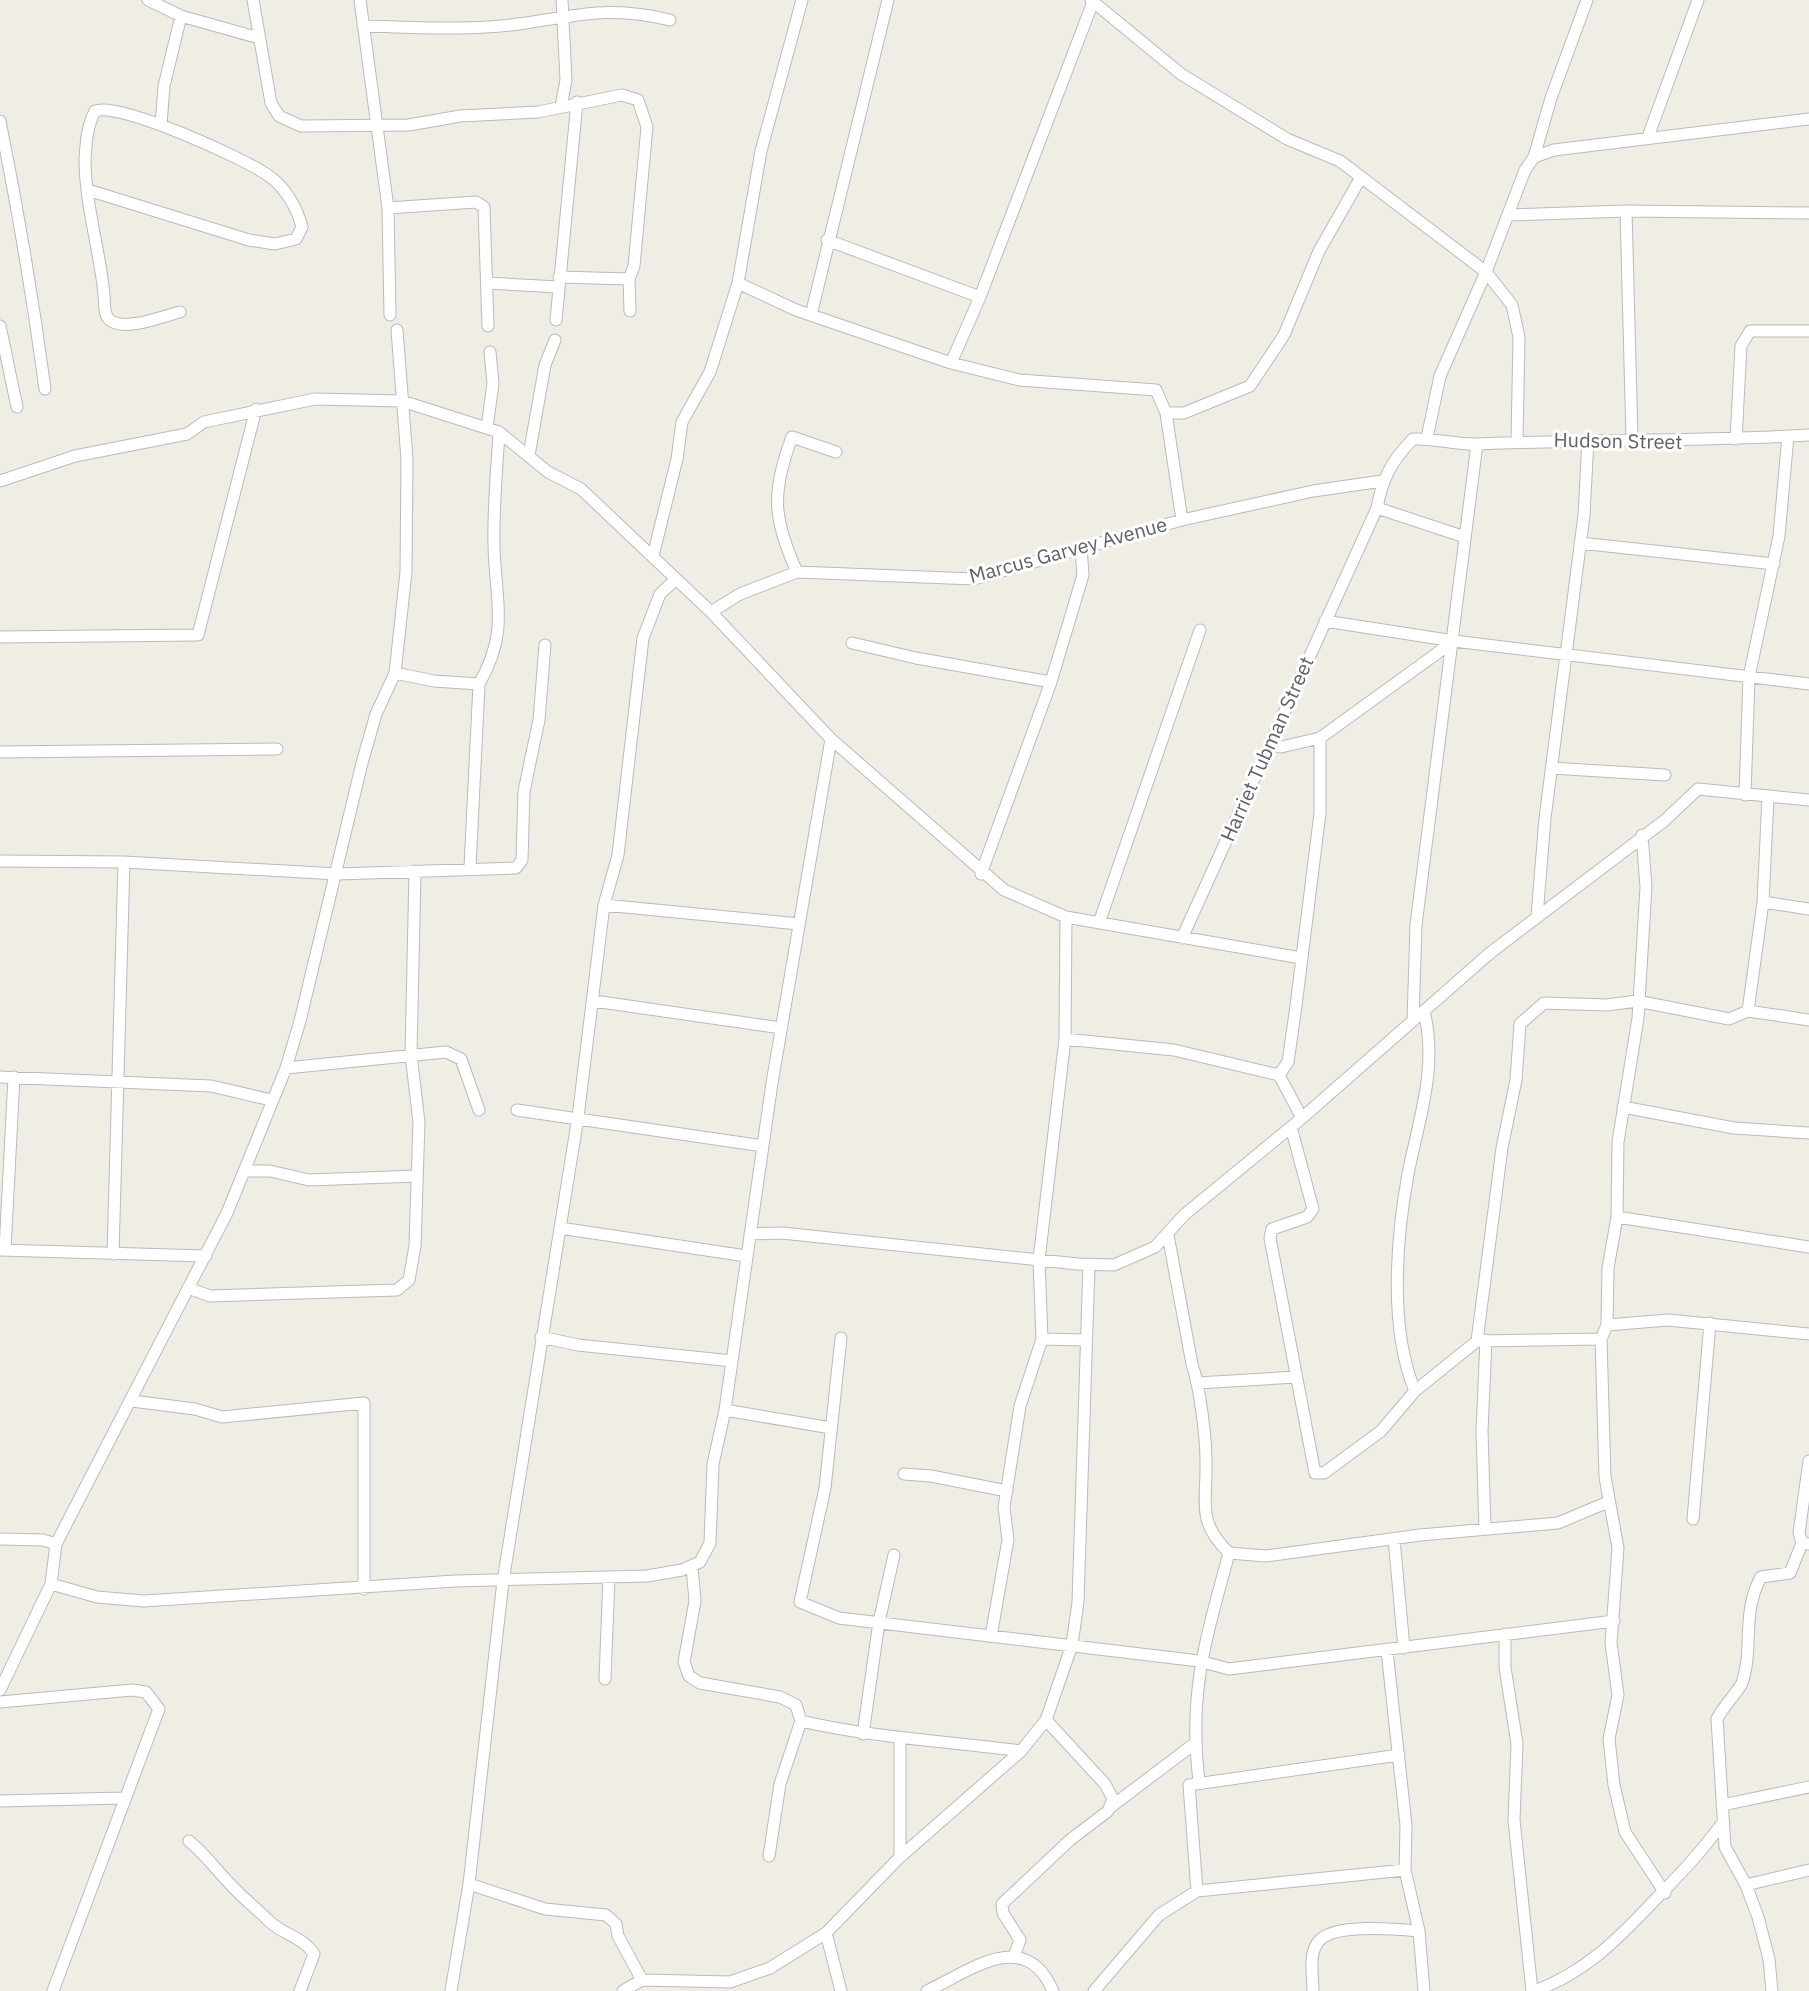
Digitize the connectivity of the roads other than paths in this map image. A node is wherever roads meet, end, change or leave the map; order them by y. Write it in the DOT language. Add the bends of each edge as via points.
graph roads {
  1 [pos="148,0"];
  2 [pos="253,0"];
  3 [pos="360,0"];
  4 [pos="562,0"];
  5 [pos="802,0"];
  6 [pos="888,0"];
  7 [pos="1587,0"];
  8 [pos="1698,0"];
  9 [pos="1092,1"];
  10 [pos="181,16"];
  11 [pos="564,16"];
  12 [pos="670,20"];
  13 [pos="363,26"];
  14 [pos="259,38"];
  15 [pos="577,102"];
  16 [pos="561,107"];
  17 [pos="1809,119"];
  18 [pos="0,121"];
  19 [pos="161,125"];
  20 [pos="374,125"];
  21 [pos="1648,137"];
  22 [pos="1534,157"];
  23 [pos="1360,179"];
  24 [pos="88,190"];
  25 [pos="388,208"];
  26 [pos="14,211"];
  27 [pos="1626,211"];
  28 [pos="1809,213"];
  29 [pos="0,215"];
  30 [pos="1508,215"];
  31 [pos="827,240"];
  32 [pos="1486,272"];
  33 [pos="629,279"];
  34 [pos="559,282"];
  35 [pos="488,283"];
  36 [pos="738,283"];
  37 [pos="980,297"];
  38 [pos="630,311"];
  39 [pos="180,312"];
  40 [pos="390,315"];
  41 [pos="811,315"];
  42 [pos="556,320"];
  43 [pos="0,326"];
  44 [pos="488,326"];
  45 [pos="397,330"];
  46 [pos="1809,331"];
  47 [pos="555,340"];
  48 [pos="490,352"];
  49 [pos="951,363"];
  50 [pos="45,389"];
  51 [pos="402,401"];
  52 [pos="17,407"];
  53 [pos="256,409"];
  54 [pos="1166,413"];
  55 [pos="493,430"];
  56 [pos="1809,435"];
  57 [pos="1788,436"];
  58 [pos="1427,438"];
  59 [pos="1632,439"];
  60 [pos="1736,439"];
  61 [pos="1517,440"];
  62 [pos="1588,440"];
  63 [pos="1477,444"];
  64 [pos="836,452"];
  65 [pos="529,455"];
  66 [pos="0,481"];
  67 [pos="1382,481"];
  68 [pos="1377,508"];
  69 [pos="1182,520"];
  70 [pos="1465,537"];
  71 [pos="1580,543"];
  72 [pos="1081,548"];
  73 [pos="653,556"];
  74 [pos="1774,564"];
  75 [pos="797,572"];
  76 [pos="675,580"];
  77 [pos="711,612"];
  78 [pos="1325,621"];
  79 [pos="1200,630"];
  80 [pos="0,637"];
  81 [pos="1454,641"];
  82 [pos="852,643"];
  83 [pos="545,645"];
  84 [pos="1564,652"];
  85 [pos="395,673"];
  86 [pos="1749,677"];
  87 [pos="1051,682"];
  88 [pos="479,684"];
  89 [pos="1809,684"];
  90 [pos="1320,738"];
  91 [pos="831,739"];
  92 [pos="1269,745"];
  93 [pos="277,749"];
  94 [pos="0,752"];
  95 [pos="1551,768"];
  96 [pos="1665,775"];
  97 [pos="1745,795"];
  98 [pos="1768,797"];
  99 [pos="1809,800"];
  100 [pos="1642,835"];
  101 [pos="0,861"];
  102 [pos="124,862"];
  103 [pos="470,867"];
  104 [pos="415,871"];
  105 [pos="338,874"];
  106 [pos="981,874"];
  107 [pos="1763,902"];
  108 [pos="604,905"];
  109 [pos="1809,909"];
  110 [pos="1537,916"];
  111 [pos="1066,917"];
  112 [pos="1099,923"];
  113 [pos="799,924"];
  114 [pos="1182,938"];
  115 [pos="1301,958"];
  116 [pos="594,1001"];
  117 [pos="1637,1001"];
  118 [pos="1424,1011"];
  119 [pos="1748,1011"];
  120 [pos="1809,1020"];
  121 [pos="1413,1021"];
  122 [pos="781,1028"];
  123 [pos="1065,1039"];
  124 [pos="411,1055"];
  125 [pos="286,1068"];
  126 [pos="1279,1075"];
  127 [pos="0,1077"];
  128 [pos="14,1077"];
  129 [pos="118,1081"];
  130 [pos="271,1100"];
  131 [pos="1623,1107"];
  132 [pos="479,1110"];
  133 [pos="517,1110"];
  134 [pos="578,1117"];
  135 [pos="1302,1118"];
  136 [pos="1291,1127"];
  137 [pos="1809,1133"];
  138 [pos="763,1146"];
  139 [pos="245,1171"];
  140 [pos="417,1176"];
  141 [pos="1617,1217"];
  142 [pos="560,1228"];
  143 [pos="750,1234"];
  144 [pos="1168,1235"];
  145 [pos="1809,1247"];
  146 [pos="2,1250"];
  147 [pos="113,1254"];
  148 [pos="206,1256"];
  149 [pos="746,1256"];
  150 [pos="1039,1260"];
  151 [pos="1089,1265"];
  152 [pos="188,1288"];
  153 [pos="1710,1323"];
  154 [pos="1607,1325"];
  155 [pos="1809,1334"];
  156 [pos="541,1337"];
  157 [pos="841,1338"];
  158 [pos="1042,1339"];
  159 [pos="1601,1339"];
  160 [pos="1084,1340"];
  161 [pos="1481,1340"];
  162 [pos="732,1361"];
  163 [pos="1296,1377"];
  164 [pos="1198,1383"];
  165 [pos="1415,1391"];
  166 [pos="132,1401"];
  167 [pos="725,1410"];
  168 [pos="831,1428"];
  169 [pos="1809,1461"];
  170 [pos="904,1474"];
  171 [pos="1007,1491"];
  172 [pos="1808,1493"];
  173 [pos="1608,1502"];
  174 [pos="1693,1519"];
  175 [pos="1485,1529"];
  176 [pos="0,1539"];
  177 [pos="1394,1539"];
  178 [pos="56,1544"];
  179 [pos="1806,1544"];
  180 [pos="1229,1553"];
  181 [pos="894,1555"];
  182 [pos="692,1567"];
  183 [pos="609,1577"];
  184 [pos="503,1581"];
  185 [pos="51,1584"];
  186 [pos="364,1589"];
  187 [pos="1614,1621"];
  188 [pos="879,1622"];
  189 [pos="1505,1634"];
  190 [pos="991,1636"];
  191 [pos="1072,1645"];
  192 [pos="1404,1648"];
  193 [pos="1387,1651"];
  194 [pos="1199,1661"];
  195 [pos="605,1679"];
  196 [pos="0,1690"];
  197 [pos="0,1702"];
  198 [pos="1046,1720"];
  199 [pos="801,1721"];
  200 [pos="863,1734"];
  201 [pos="900,1739"];
  202 [pos="1194,1744"];
  203 [pos="1021,1751"];
  204 [pos="1399,1755"];
  205 [pos="1199,1782"];
  206 [pos="1809,1787"];
  207 [pos="124,1798"];
  208 [pos="0,1801"];
  209 [pos="1722,1805"];
  210 [pos="1112,1806"];
  211 [pos="1721,1825"];
  212 [pos="189,1841"];
  213 [pos="769,1856"];
  214 [pos="900,1857"];
  215 [pos="1405,1870"];
  216 [pos="1809,1870"];
  217 [pos="469,1884"];
  218 [pos="1746,1885"];
  219 [pos="1197,1891"];
  220 [pos="1665,1893"];
  221 [pos="1419,1931"];
  222 [pos="826,1933"];
  223 [pos="1014,1956"];
  224 [pos="642,1980"];
  225 [pos="730,1987"];
  226 [pos="1541,1990"];
  227 [pos="53,1991"];
  228 [pos="300,1991"];
  229 [pos="451,1991"];
  230 [pos="623,1991"];
  231 [pos="841,1991"];
  232 [pos="927,1991"];
  233 [pos="1053,1991"];
  234 [pos="1094,1991"];
  235 [pos="1313,1991"];
  236 [pos="1424,1991"];
  237 [pos="1772,1991"];
  1 -- 10 [label="street"];
  2 -- 14 [label="street"];
  3 -- 13 [label="street"];
  4 -- 11 [label="street"];
  5 -- 36 [label="street" via="761,151"];
  6 -- 31 [label="street"];
  7 -- 22 [label="street"];
  8 -- 21 [label="street"];
  9 -- 23 [label="street" via="1181,74 1287,139 1340,161"];
  9 -- 37 [label="street"];
  10 -- 14 [label="street"];
  10 -- 19 [label="street" via="164,86"];
  11 -- 12 [label="street" via="597,10"];
  11 -- 13 [label="street" via="516,25"];
  11 -- 16 [label="street" via="566,80"];
  13 -- 20 [label="street"];
  14 -- 20 [label="street" via="271,103 279,116 301,126"];
  15 -- 16 [label="street"];
  15 -- 33 [label="street" via="622,95 638,100 645,113"];
  15 -- 34 [label="street"];
  16 -- 20 [label="street"];
  17 -- 21 [label="street"];
  18 -- 26 [label="street"];
  19 -- 24 [label="street" via="109,108 95,111 87,135"];
  19 -- 24 [label="street" via="272,177 296,206 302,227 296,239 275,244 249,240"];
  20 -- 25 [label="street"];
  21 -- 22 [label="street"];
  22 -- 30 [label="street"];
  23 -- 32 [label="street"];
  23 -- 54 [label="street" via="1319,251 1284,335 1250,386 1184,413"];
  24 -- 39 [label="street" via="106,316 123,324"];
  25 -- 35 [label="street" via="476,202 484,207"];
  25 -- 40 [label="street"];
  26 -- 29 [label="street"];
  26 -- 50 [label="street" via="30,276"];
  27 -- 28 [label="street"];
  27 -- 30 [label="street"];
  27 -- 59 [label="street"];
  30 -- 32 [label="street"];
  31 -- 37 [label="street"];
  31 -- 41 [label="street"];
  32 -- 58 [label="street" via="1440,376"];
  32 -- 61 [label="street" via="1512,305 1519,337"];
  33 -- 34 [label="street"];
  33 -- 38 [label="street"];
  34 -- 35 [label="street"];
  34 -- 42 [label="street"];
  35 -- 44 [label="street"];
  36 -- 41 [label="street"];
  36 -- 73 [label="street" via="710,372 682,422"];
  37 -- 49 [label="street"];
  41 -- 49 [label="street"];
  43 -- 52 [label="street"];
  45 -- 51 [label="street"];
  46 -- 60 [label="street" via="1750,331 1741,346"];
  47 -- 65 [label="street" via="545,365"];
  48 -- 55 [label="street"];
  49 -- 54 [label="street" via="1019,380 1156,390"];
  51 -- 53 [label="street" via="315,399"];
  51 -- 55 [label="street"];
  51 -- 85 [label="street" via="406,572"];
  53 -- 66 [label="street" via="204,422 187,434 75,456"];
  53 -- 80 [label="street" via="198,635"];
  54 -- 69 [label="street"];
  55 -- 65 [label="street"];
  55 -- 88 [label="street" via="500,630"];
  56 -- 57 [label="street, Hudson Street"];
  57 -- 60 [label="street, Hudson Street"];
  57 -- 74 [label="street"];
  58 -- 63 [label="street, Hudson Street"];
  58 -- 67 [label="street" via="1413,439"];
  59 -- 60 [label="street, Hudson Street"];
  59 -- 62 [label="street, Hudson Street"];
  61 -- 62 [label="street, Hudson Street"];
  61 -- 63 [label="street, Hudson Street"];
  62 -- 71 [label="street"];
  63 -- 70 [label="street"];
  64 -- 75 [label="street" via="792,437 782,463 779,532"];
  65 -- 73 [label="street" via="581,489"];
  67 -- 68 [label="street, Harriet Tubman Street"];
  67 -- 69 [label="street, Marcus Garvey Avenue"];
  68 -- 70 [label="street"];
  68 -- 78 [label="street, Harriet Tubman Street"];
  69 -- 72 [label="street, Marcus Garvey Avenue"];
  70 -- 81 [label="street"];
  71 -- 74 [label="street"];
  71 -- 84 [label="street"];
  72 -- 75 [label="street, Marcus Garvey Avenue" via="974,579"];
  72 -- 87 [label="street" via="1083,575"];
  73 -- 76 [label="street"];
  74 -- 86 [label="street"];
  75 -- 77 [label="street, Marcus Garvey Avenue" via="740,594"];
  76 -- 77 [label="street"];
  76 -- 108 [label="street" via="660,594 643,638 618,855"];
  77 -- 91 [label="street"];
  78 -- 81 [label="street"];
  78 -- 92 [label="street, Harriet Tubman Street"];
  79 -- 112 [label="street"];
  81 -- 84 [label="street"];
  81 -- 90 [label="street"];
  81 -- 121 [label="street" via="1416,925"];
  82 -- 87 [label="street"];
  83 -- 103 [label="street" via="539,720 524,791 522,860 516,868"];
  84 -- 86 [label="street"];
  84 -- 95 [label="street"];
  85 -- 88 [label="street"];
  85 -- 105 [label="street" via="365,750"];
  86 -- 89 [label="street"];
  86 -- 97 [label="street"];
  87 -- 106 [label="street"];
  88 -- 103 [label="street"];
  90 -- 92 [label="street"];
  90 -- 115 [label="street" via="1320,813"];
  91 -- 106 [label="street"];
  91 -- 113 [label="street"];
  92 -- 114 [label="street, Harriet Tubman Street"];
  93 -- 94 [label="street"];
  95 -- 96 [label="street"];
  95 -- 110 [label="street"];
  97 -- 98 [label="street"];
  97 -- 100 [label="street" via="1698,789"];
  98 -- 99 [label="street"];
  98 -- 107 [label="street"];
  100 -- 110 [label="street"];
  100 -- 117 [label="street" via="1646,887"];
  101 -- 102 [label="street"];
  102 -- 105 [label="street"];
  102 -- 129 [label="street"];
  103 -- 104 [label="street"];
  104 -- 105 [label="street"];
  104 -- 124 [label="street"];
  105 -- 125 [label="street"];
  106 -- 111 [label="street" via="1038,908"];
  107 -- 109 [label="street"];
  107 -- 119 [label="street"];
  108 -- 113 [label="street"];
  108 -- 116 [label="street"];
  110 -- 118 [label="street"];
  111 -- 112 [label="street"];
  111 -- 123 [label="street"];
  112 -- 114 [label="street"];
  113 -- 122 [label="street"];
  114 -- 115 [label="street"];
  115 -- 126 [label="street" via="1288,1062"];
  116 -- 122 [label="street"];
  116 -- 134 [label="street"];
  117 -- 119 [label="street" via="1729,1019"];
  117 -- 131 [label="street"];
  117 -- 161 [label="street" via="1544,1003 1520,1024"];
  118 -- 121 [label="street"];
  118 -- 165 [label="street" via="1431,1044 1428,1082 1408,1174 1397,1310 1405,1366"];
  119 -- 120 [label="street"];
  121 -- 135 [label="street"];
  122 -- 138 [label="street"];
  123 -- 126 [label="street" via="1174,1050"];
  123 -- 150 [label="street"];
  124 -- 125 [label="street"];
  124 -- 132 [label="street" via="446,1052 461,1059"];
  124 -- 140 [label="street" via="419,1122"];
  125 -- 130 [label="street"];
  126 -- 135 [label="street"];
  127 -- 128 [label="street"];
  128 -- 129 [label="street"];
  128 -- 146 [label="street"];
  129 -- 130 [label="street" via="211,1086"];
  129 -- 147 [label="street"];
  130 -- 139 [label="street"];
  131 -- 137 [label="street" via="1734,1128"];
  131 -- 141 [label="street"];
  133 -- 134 [label="street"];
  134 -- 138 [label="street"];
  134 -- 142 [label="street"];
  135 -- 136 [label="street"];
  136 -- 144 [label="street" via="1184,1215"];
  136 -- 163 [label="street" via="1313,1209 1307,1217 1272,1229 1270,1238"];
  138 -- 143 [label="street"];
  139 -- 140 [label="street" via="309,1180"];
  139 -- 148 [label="street"];
  140 -- 152 [label="street" via="413,1268 397,1290 210,1296"];
  141 -- 145 [label="street"];
  141 -- 154 [label="street" via="1608,1268"];
  142 -- 149 [label="street"];
  142 -- 156 [label="street"];
  143 -- 149 [label="street"];
  143 -- 150 [label="street"];
  144 -- 151 [label="street" via="1131,1260"];
  144 -- 164 [label="street"];
  146 -- 147 [label="street"];
  147 -- 148 [label="street"];
  148 -- 152 [label="street"];
  149 -- 162 [label="street"];
  150 -- 151 [label="street"];
  150 -- 158 [label="street"];
  151 -- 160 [label="street"];
  152 -- 166 [label="street"];
  153 -- 154 [label="street"];
  153 -- 155 [label="street"];
  153 -- 174 [label="street"];
  154 -- 159 [label="street"];
  156 -- 162 [label="street"];
  156 -- 184 [label="street"];
  157 -- 168 [label="street"];
  158 -- 160 [label="street"];
  158 -- 171 [label="street" via="1020,1406"];
  159 -- 161 [label="street"];
  159 -- 173 [label="street"];
  160 -- 191 [label="street"];
  161 -- 165 [label="street"];
  161 -- 175 [label="street"];
  162 -- 167 [label="street"];
  163 -- 164 [label="street"];
  163 -- 165 [label="street" via="1315,1473 1324,1473 1381,1431"];
  164 -- 180 [label="street" via="1206,1462 1202,1504 1216,1541"];
  166 -- 178 [label="street"];
  166 -- 186 [label="street" via="222,1417 364,1403"];
  167 -- 168 [label="street"];
  167 -- 182 [label="street" via="713,1464 710,1543"];
  168 -- 188 [label="street" via="825,1488 800,1602 839,1618"];
  169 -- 172 [label="street"];
  170 -- 171 [label="street"];
  171 -- 190 [label="street" via="1008,1540"];
  172 -- 179 [label="street" via="1799,1533"];
  173 -- 175 [label="street" via="1558,1523"];
  173 -- 187 [label="street" via="1618,1548"];
  175 -- 177 [label="street"];
  176 -- 178 [label="street"];
  177 -- 180 [label="street" via="1266,1556"];
  177 -- 192 [label="street"];
  178 -- 185 [label="street"];
  179 -- 209 [label="street" via="1790,1573 1761,1577 1752,1592 1741,1687 1725,1701 1717,1719"];
  180 -- 194 [label="street"];
  181 -- 188 [label="street"];
  182 -- 183 [label="street"];
  182 -- 199 [label="street" via="695,1601 684,1662 689,1676 700,1683 787,1700 796,1705"];
  183 -- 184 [label="street"];
  183 -- 195 [label="street"];
  184 -- 186 [label="street"];
  184 -- 217 [label="street"];
  185 -- 186 [label="street" via="97,1597 144,1601"];
  185 -- 196 [label="street"];
  187 -- 189 [label="street"];
  187 -- 220 [label="street" via="1611,1643 1618,1695 1609,1739 1614,1785 1625,1832"];
  188 -- 190 [label="street"];
  188 -- 200 [label="street"];
  189 -- 192 [label="street"];
  189 -- 226 [label="street" via="1517,1744 1514,1820"];
  190 -- 191 [label="street"];
  191 -- 194 [label="street"];
  191 -- 198 [label="street"];
  192 -- 193 [label="street"];
  193 -- 194 [label="street" via="1229,1669"];
  193 -- 204 [label="street"];
  194 -- 202 [label="street"];
  197 -- 207 [label="street" via="86,1692 146,1692 159,1709"];
  198 -- 203 [label="street"];
  198 -- 210 [label="street" via="1105,1784"];
  199 -- 200 [label="street"];
  199 -- 213 [label="street" via="780,1784"];
  200 -- 201 [label="street"];
  201 -- 203 [label="street"];
  201 -- 214 [label="street"];
  202 -- 205 [label="street"];
  202 -- 210 [label="street"];
  203 -- 214 [label="street"];
  204 -- 205 [label="street"];
  204 -- 215 [label="street"];
  205 -- 219 [label="street" via="1188,1787"];
  206 -- 209 [label="street"];
  207 -- 208 [label="street"];
  207 -- 227 [label="street"];
  209 -- 211 [label="street"];
  210 -- 223 [label="street" via="1002,1904 1020,1940"];
  211 -- 218 [label="street" via="1725,1847"];
  211 -- 220 [label="street"];
  212 -- 228 [label="street" via="271,1923 307,1943 314,1954"];
  214 -- 222 [label="street"];
  215 -- 219 [label="street"];
  215 -- 221 [label="street"];
  216 -- 218 [label="street"];
  217 -- 224 [label="street" via="545,1909 606,1915 616,1924"];
  217 -- 229 [label="street"];
  218 -- 237 [label="street" via="1769,1959"];
  219 -- 234 [label="street" via="1159,1915"];
  220 -- 226 [label="street" via="1593,1961"];
  221 -- 235 [label="street" via="1327,1935 1313,1951"];
  221 -- 236 [label="street"];
  222 -- 225 [label="street"];
  222 -- 231 [label="street"];
  223 -- 232 [label="street" via="991,1959"];
  223 -- 233 [label="street" via="1040,1969"];
  224 -- 225 [label="street"];
  224 -- 230 [label="street"];
}
